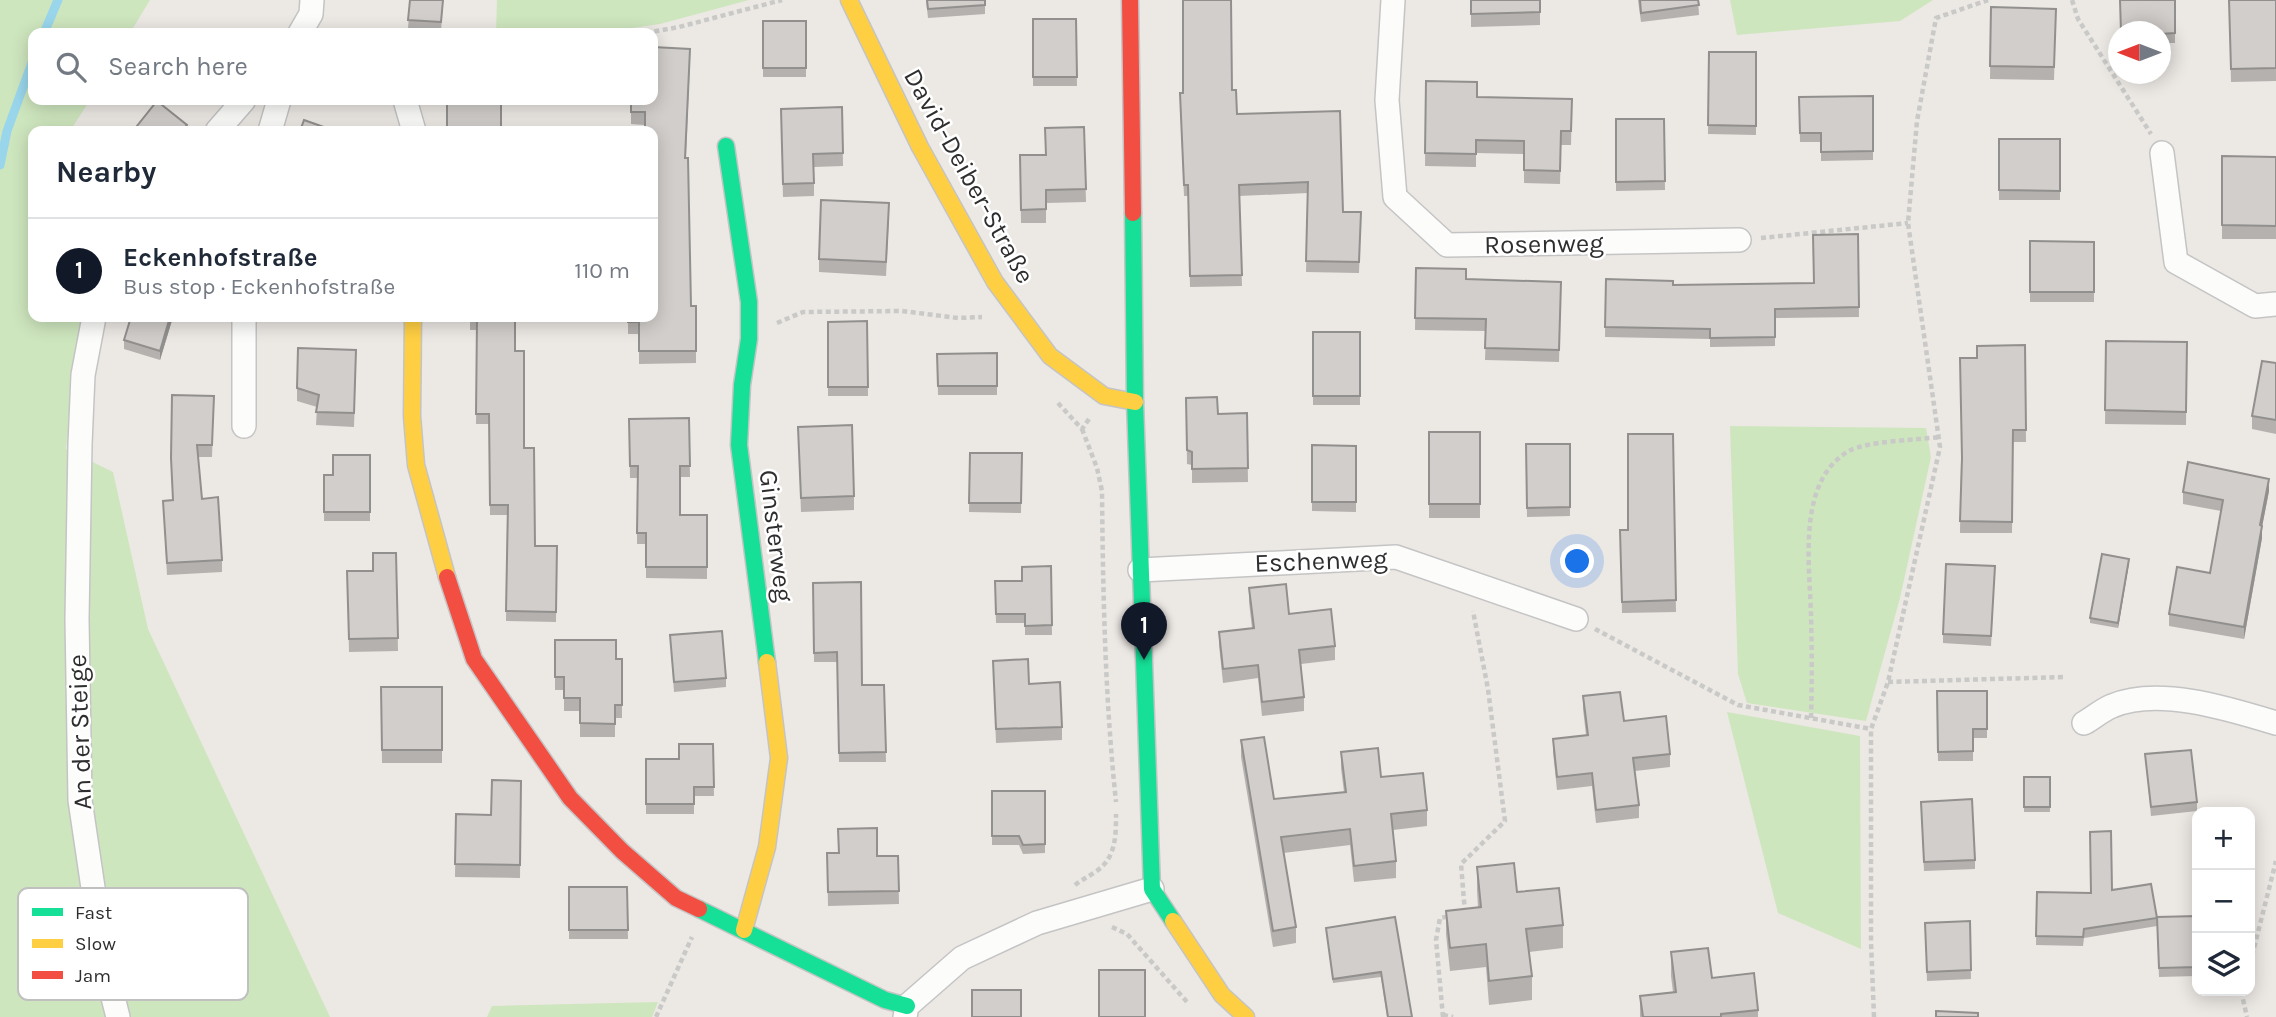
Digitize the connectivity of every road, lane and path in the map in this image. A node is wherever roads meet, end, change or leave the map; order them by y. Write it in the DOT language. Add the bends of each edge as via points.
graph roads {
  1 [pos="782,0"];
  2 [pos="849,0"];
  3 [pos="1130,0"];
  4 [pos="1393,0"];
  5 [pos="1988,0"];
  6 [pos="2072,0"];
  7 [pos="658,31"];
  8 [pos="239,105"];
  9 [pos="278,105"];
  10 [pos="406,105"];
  11 [pos="221,126"];
  12 [pos="271,126"];
  13 [pos="413,126"];
  14 [pos="726,146"];
  15 [pos="2162,153"];
  16 [pos="1908,223"];
  17 [pos="1740,240"];
  18 [pos="2276,304"];
  19 [pos="985,317"];
  20 [pos="93,322"];
  21 [pos="244,322"];
  22 [pos="413,322"];
  23 [pos="749,339"];
  24 [pos="1135,402"];
  25 [pos="244,426"];
  26 [pos="1082,429"];
  27 [pos="1939,437"];
  28 [pos="1140,570"];
  29 [pos="1468,582"];
  30 [pos="1576,619"];
  31 [pos="2064,677"];
  32 [pos="1888,682"];
  33 [pos="1811,718"];
  34 [pos="2084,723"];
  35 [pos="2276,723"];
  36 [pos="1871,729"];
  37 [pos="2276,861"];
  38 [pos="93,888"];
  39 [pos="1152,890"];
  40 [pos="704,911"];
  41 [pos="1066,914"];
  42 [pos="1465,915"];
  43 [pos="1452,916"];
  44 [pos="1102,927"];
  45 [pos="744,930"];
  46 [pos="2255,944"];
  47 [pos="2242,996"];
  48 [pos="114,1000"];
  49 [pos="1195,1010"];
  50 [pos="906,1012"];
  51 [pos="1443,1016"];
  52 [pos="118,1017"];
  53 [pos="656,1017"];
  54 [pos="1246,1017"];
  55 [pos="1453,1017"];
  56 [pos="1874,1017"];
  57 [pos="2247,1017"];
  1 -- 7 [label="path"];
  2 -- 24 [label="street, David-Deiber-Straße" via="920,147 995,282 1051,356 1104,396"];
  3 -- 24 [label="street"];
  4 -- 17 [label="street, Rosenweg" via="1387,100 1395,197 1447,245"];
  5 -- 16 [label="path" via="1936,18 1917,121"];
  6 -- 15 [label="path" via="2078,19"];
  8 -- 11 [label="street"];
  9 -- 12 [label="street"];
  10 -- 13 [label="street"];
  14 -- 23 [label="street, Ginsterweg" via="749,302"];
  15 -- 18 [label="street" via="2176,262 2255,306"];
  16 -- 17 [label="path"];
  16 -- 27 [label="path"];
  19 -- 23 [label="path" via="902,311 803,312"];
  20 -- 38 [label="street, An der Steige" via="83,375 77,620 80,800"];
  21 -- 25 [label="street"];
  22 -- 40 [label="street" via="416,465 474,659 570,798 676,898"];
  23 -- 45 [label="street, Ginsterweg" via="739,445 779,758 767,848"];
  24 -- 28 [label="street"];
  26 -- 41 [label="path" via="1102,491 1103,637 1116,842 1098,871 1073,887"];
  27 -- 32 [label="path"];
  27 -- 33 [label="path" via="1851,450 1838,458 1814,499 1808,556"];
  28 -- 29 [label="street, Eschenweg" via="1396,557"];
  28 -- 39 [label="street"];
  29 -- 30 [label="street, Eschenweg"];
  29 -- 42 [label="path" via="1505,821 1461,864"];
  30 -- 33 [label="path" via="1738,705"];
  31 -- 32 [label="path"];
  32 -- 36 [label="path"];
  33 -- 36 [label="path"];
  34 -- 35 [label="street" via="2113,706 2149,698 2219,706"];
  36 -- 56 [label="path"];
  37 -- 46 [label="path"];
  39 -- 41 [label="street"];
  39 -- 54 [label="street" via="1222,995"];
  40 -- 45 [label="street"];
  40 -- 53 [label="path"];
  41 -- 50 [label="street" via="962,958"];
  43 -- 51 [label="path" via="1440,918 1436,940"];
  44 -- 49 [label="path" via="1126,934"];
  45 -- 50 [label="street"];
  47 -- 57 [label="path"];
  48 -- 52 [label="street, An der Steige"];
  51 -- 55 [label="path"];
}
